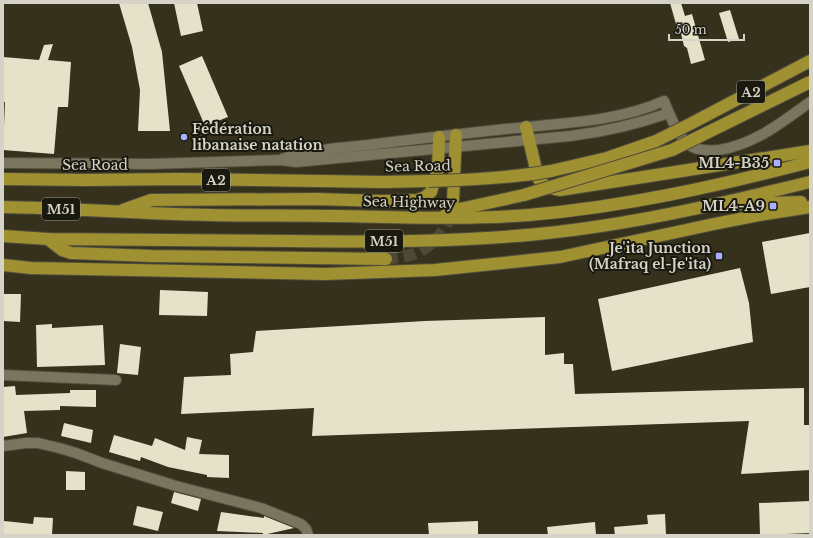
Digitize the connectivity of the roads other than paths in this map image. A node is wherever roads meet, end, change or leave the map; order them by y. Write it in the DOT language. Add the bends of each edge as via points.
graph roads {
  1 [pos="810,61"];
  2 [pos="810,82"];
  3 [pos="810,102"];
  4 [pos="669,113"];
  5 [pos="526,127"];
  6 [pos="529,140"];
  7 [pos="456,142"];
  8 [pos="439,143"];
  9 [pos="810,151"];
  10 [pos="810,162"];
  11 [pos="3,163"];
  12 [pos="3,179"];
  13 [pos="810,182"];
  14 [pos="453,201"];
  15 [pos="810,202"];
  16 [pos="717,205"];
  17 [pos="3,207"];
  18 [pos="810,207"];
  19 [pos="119,212"];
  20 [pos="438,218"];
  21 [pos="3,236"];
  22 [pos="48,239"];
  23 [pos="386,259"];
  24 [pos="3,265"];
  25 [pos="3,375"];
  26 [pos="116,380"];
  27 [pos="3,446"];
  28 [pos="308,535"];
  1 -- 12 [label="highway, Sea Road / A2, bridge" via="656,141 607,158 528,175 480,180 384,182"];
  2 -- 20 [label="highway, bridge" via="672,150 524,195 455,210"];
  3 -- 4 [label="street" via="751,141 731,148 710,151 688,144"];
  4 -- 5 [label="street" via="664,101 594,120"];
  4 -- 6 [label="street" via="593,133"];
  5 -- 6 [label="highway"];
  5 -- 7 [label="street"];
  6 -- 7 [label="street" via="483,144"];
  6 -- 9 [label="highway" via="538,178 543,185 560,190"];
  7 -- 8 [label="street"];
  7 -- 14 [label="highway"];
  8 -- 11 [label="street" via="349,147 294,155 280,160 150,164"];
  8 -- 19 [label="highway" via="438,169 431,192 417,200 151,200"];
  10 -- 20 [label="highway, Sea Highway / M51" via="616,204 531,214"];
  13 -- 16 [label="highway, M51"];
  15 -- 16 [label="highway"];
  16 -- 22 [label="highway, M51" via="597,227 492,238 363,241"];
  17 -- 19 [label="highway, Sea Highway / M51"];
  18 -- 24 [label="highway" via="721,222 560,257 435,270 325,274 31,268"];
  19 -- 20 [label="highway, Sea Highway / M51"];
  21 -- 22 [label="highway, M51"];
  22 -- 23 [label="highway" via="62,250 71,253"];
  25 -- 26 [label="street"];
  27 -- 28 [label="street" via="38,443 76,453 176,486 261,508 301,524"];
}
